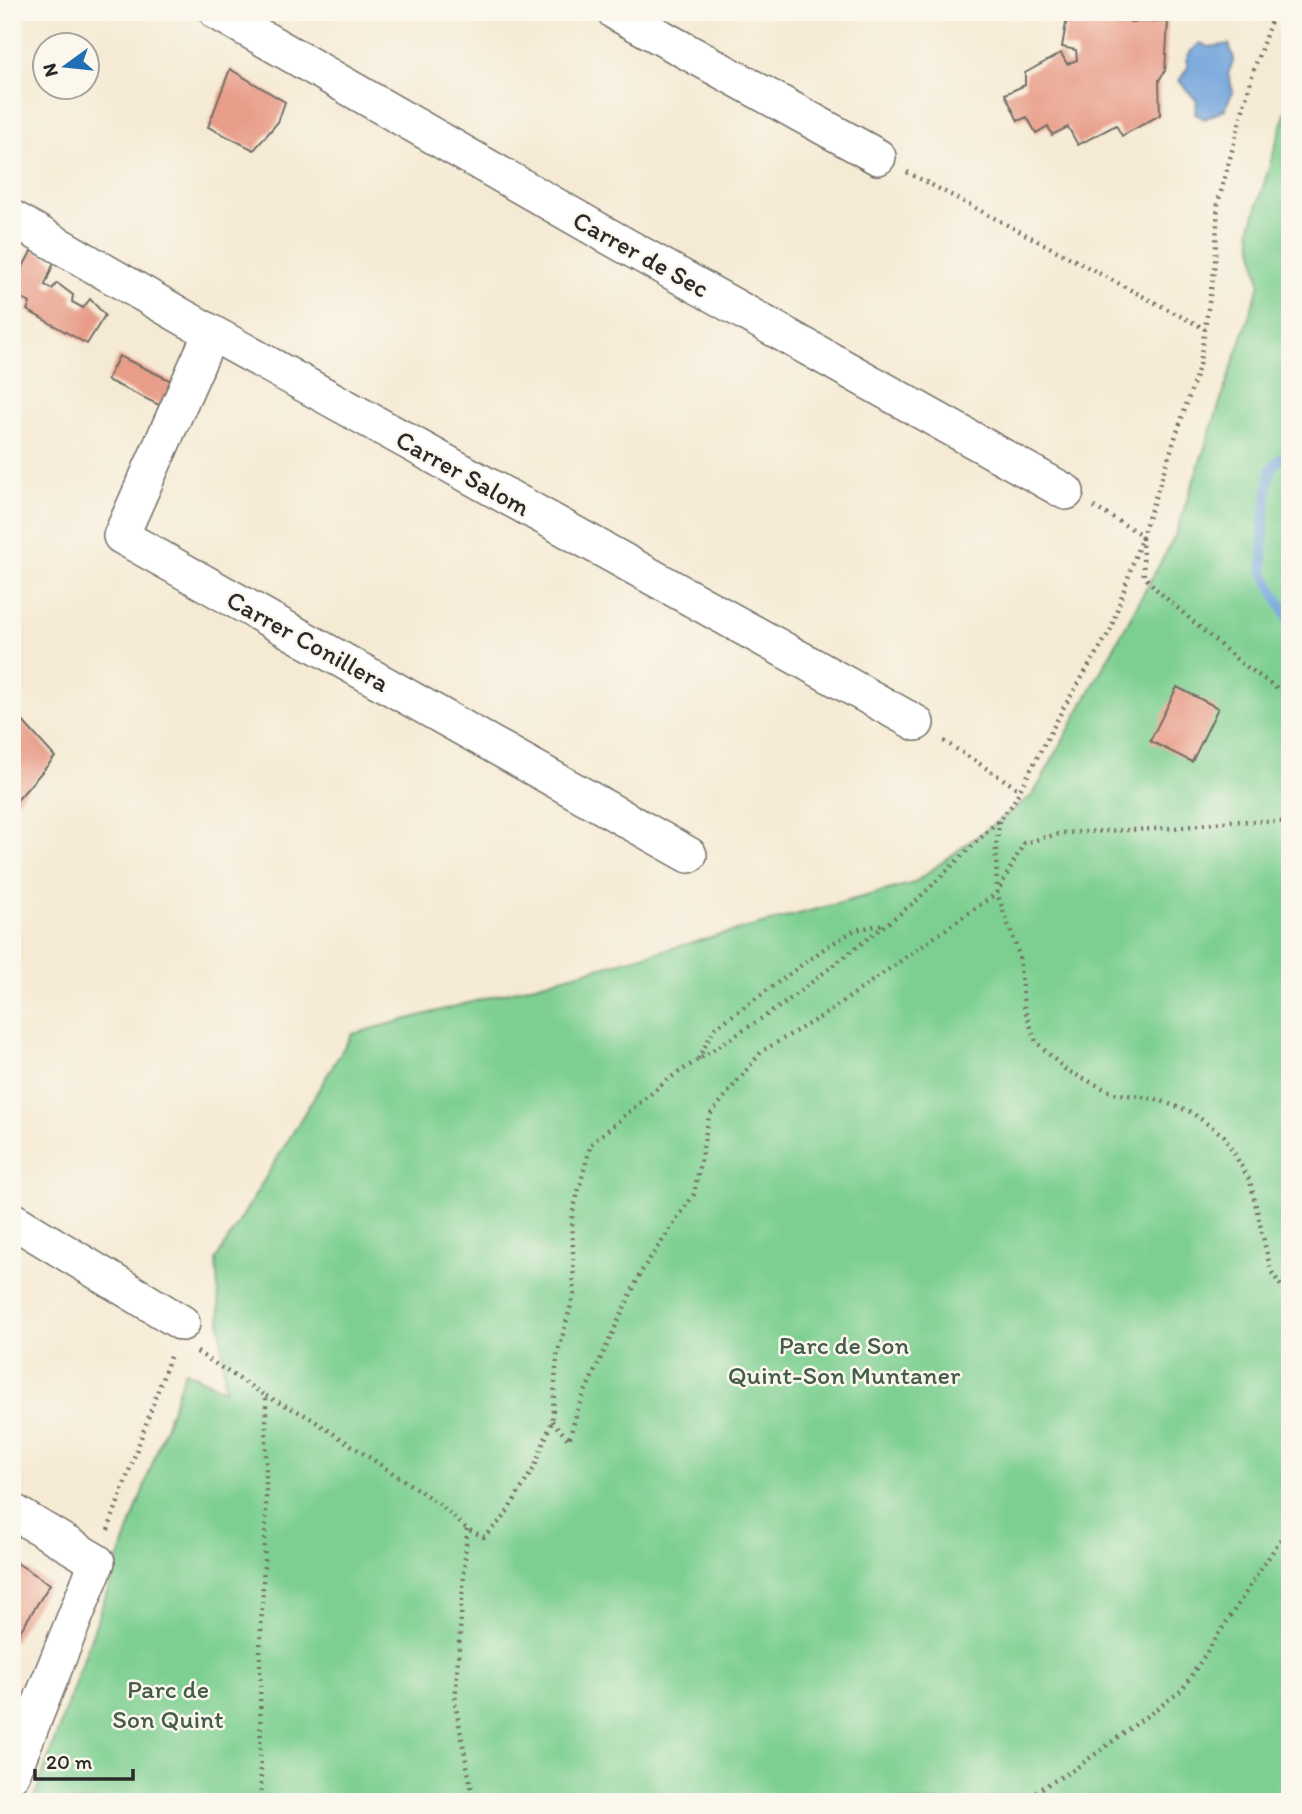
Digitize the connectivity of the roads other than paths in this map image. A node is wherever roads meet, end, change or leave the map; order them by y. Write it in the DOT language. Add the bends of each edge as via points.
graph roads {
  1 [pos="217,12"];
  2 [pos="615,12"];
  3 [pos="878,156"];
  4 [pos="12,218"];
  5 [pos="211,333"];
  6 [pos="1066,492"];
  7 [pos="916,723"];
  8 [pos="689,855"];
  9 [pos="12,1220"];
  10 [pos="182,1324"];
  11 [pos="12,1511"];
  12 [pos="12,1774"];
  1 -- 6 [label="street, Carrer de Sec"];
  2 -- 3 [label="street"];
  4 -- 5 [label="street, Carrer Salom"];
  5 -- 7 [label="street, Carrer Salom"];
  5 -- 8 [label="street, Carrer Conillera" via="121,536"];
  9 -- 10 [label="street"];
  11 -- 12 [label="street" via="97,1562"];
}
